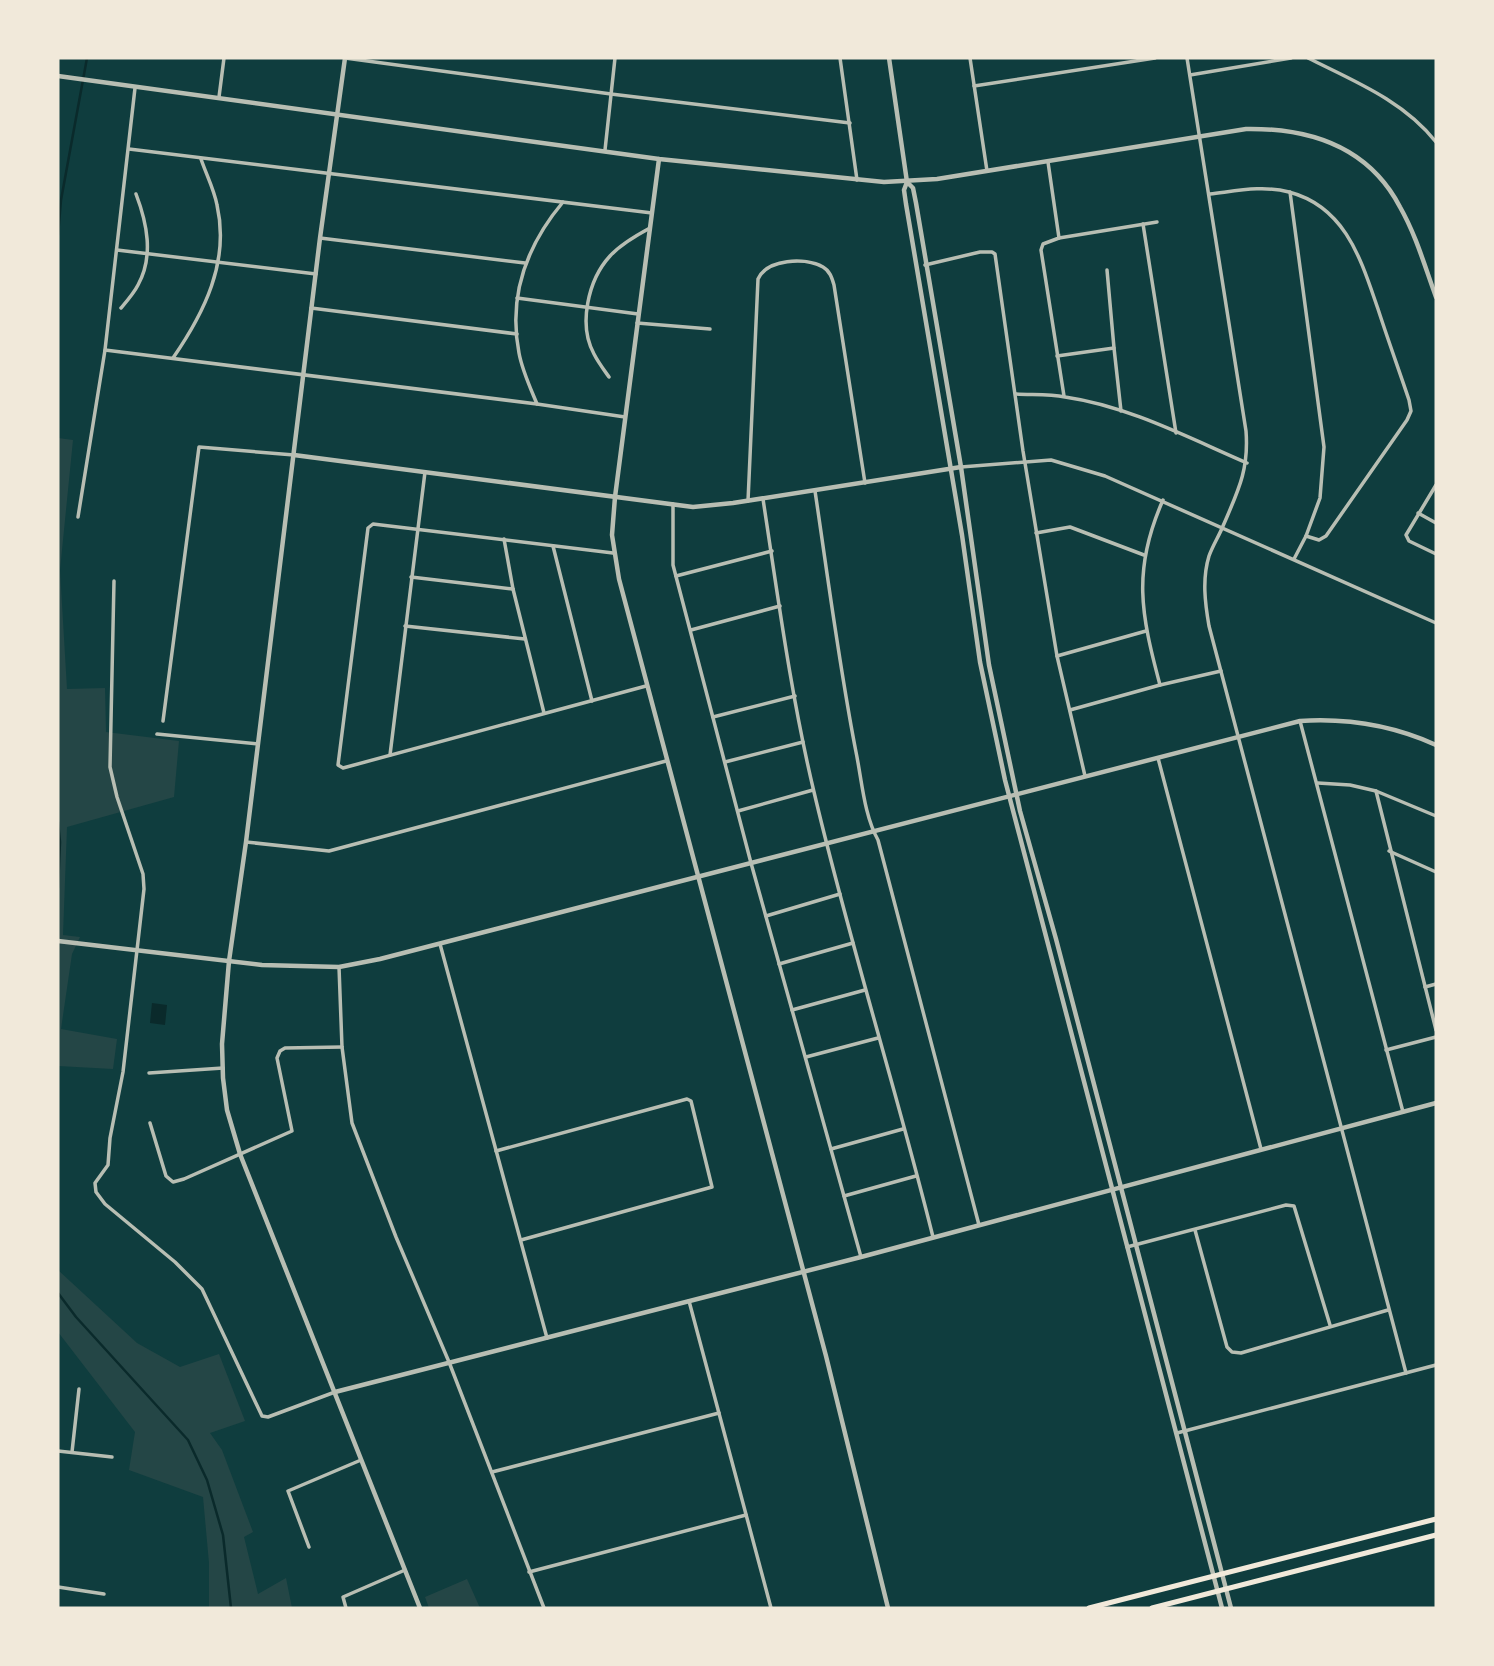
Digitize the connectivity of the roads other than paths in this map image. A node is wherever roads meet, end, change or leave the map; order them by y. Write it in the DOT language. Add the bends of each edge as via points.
graph roads {
  1 [pos="224,58"];
  2 [pos="345,58"];
  3 [pos="615,58"];
  4 [pos="840,58"];
  5 [pos="889,58"];
  6 [pos="970,58"];
  7 [pos="1154,58"];
  8 [pos="1187,58"];
  9 [pos="1292,58"];
  10 [pos="1308,58"];
  11 [pos="1190,75"];
  12 [pos="58,76"];
  13 [pos="974,86"];
  14 [pos="135,88"];
  15 [pos="611,94"];
  16 [pos="219,97"];
  17 [pos="337,113"];
  18 [pos="850,123"];
  19 [pos="1200,138"];
  20 [pos="1436,142"];
  21 [pos="129,149"];
  22 [pos="605,150"];
  23 [pos="201,159"];
  24 [pos="659,159"];
  25 [pos="1048,162"];
  26 [pos="987,171"];
  27 [pos="328,173"];
  28 [pos="858,180"];
  29 [pos="907,182"];
  30 [pos="1290,192"];
  31 [pos="136,194"];
  32 [pos="1210,194"];
  33 [pos="563,202"];
  34 [pos="652,213"];
  35 [pos="1157,222"];
  36 [pos="1143,224"];
  37 [pos="650,228"];
  38 [pos="1059,238"];
  39 [pos="320,239"];
  40 [pos="117,250"];
  41 [pos="148,253"];
  42 [pos="218,262"];
  43 [pos="525,263"];
  44 [pos="925,265"];
  45 [pos="1107,270"];
  46 [pos="316,274"];
  47 [pos="1436,297"];
  48 [pos="517,298"];
  49 [pos="587,306"];
  50 [pos="121,308"];
  51 [pos="311,308"];
  52 [pos="638,314"];
  53 [pos="637,323"];
  54 [pos="710,329"];
  55 [pos="517,334"];
  56 [pos="1114,348"];
  57 [pos="105,350"];
  58 [pos="1057,356"];
  59 [pos="173,358"];
  60 [pos="303,374"];
  61 [pos="609,377"];
  62 [pos="1017,394"];
  63 [pos="1064,396"];
  64 [pos="537,404"];
  65 [pos="1121,411"];
  66 [pos="625,417"];
  67 [pos="1176,433"];
  68 [pos="294,455"];
  69 [pos="1025,460"];
  70 [pos="1247,463"];
  71 [pos="961,467"];
  72 [pos="950,469"];
  73 [pos="425,472"];
  74 [pos="865,483"];
  75 [pos="1436,485"];
  76 [pos="815,491"];
  77 [pos="615,498"];
  78 [pos="763,499"];
  79 [pos="1163,500"];
  80 [pos="748,501"];
  81 [pos="673,504"];
  82 [pos="1418,513"];
  83 [pos="78,517"];
  84 [pos="1436,523"];
  85 [pos="417,528"];
  86 [pos="1223,528"];
  87 [pos="1036,533"];
  88 [pos="1306,536"];
  89 [pos="504,539"];
  90 [pos="553,546"];
  91 [pos="772,551"];
  92 [pos="614,553"];
  93 [pos="1436,554"];
  94 [pos="1144,555"];
  95 [pos="1294,559"];
  96 [pos="676,576"];
  97 [pos="411,577"];
  98 [pos="114,581"];
  99 [pos="513,589"];
  100 [pos="780,606"];
  101 [pos="1436,623"];
  102 [pos="405,626"];
  103 [pos="691,631"];
  104 [pos="1146,631"];
  105 [pos="525,639"];
  106 [pos="1057,656"];
  107 [pos="1221,671"];
  108 [pos="1160,685"];
  109 [pos="646,686"];
  110 [pos="795,696"];
  111 [pos="592,701"];
  112 [pos="1070,710"];
  113 [pos="544,713"];
  114 [pos="713,717"];
  115 [pos="163,721"];
  116 [pos="1300,721"];
  117 [pos="158,734"];
  118 [pos="1239,737"];
  119 [pos="803,741"];
  120 [pos="258,744"];
  121 [pos="1436,745"];
  122 [pos="390,755"];
  123 [pos="1158,758"];
  124 [pos="666,761"];
  125 [pos="725,762"];
  126 [pos="1085,776"];
  127 [pos="1317,783"];
  128 [pos="813,790"];
  129 [pos="1376,791"];
  130 [pos="1017,794"];
  131 [pos="1009,796"];
  132 [pos="738,811"];
  133 [pos="1436,816"];
  134 [pos="873,831"];
  135 [pos="246,842"];
  136 [pos="827,843"];
  137 [pos="1389,851"];
  138 [pos="751,863"];
  139 [pos="1436,872"];
  140 [pos="697,877"];
  141 [pos="840,894"];
  142 [pos="766,916"];
  143 [pos="58,941"];
  144 [pos="853,943"];
  145 [pos="440,944"];
  146 [pos="136,951"];
  147 [pos="229,961"];
  148 [pos="779,964"];
  149 [pos="339,967"];
  150 [pos="1436,984"];
  151 [pos="1425,987"];
  152 [pos="864,990"];
  153 [pos="792,1010"];
  154 [pos="1436,1030"];
  155 [pos="1436,1037"];
  156 [pos="878,1038"];
  157 [pos="342,1047"];
  158 [pos="1386,1050"];
  159 [pos="806,1057"];
  160 [pos="223,1068"];
  161 [pos="149,1073"];
  162 [pos="1436,1103"];
  163 [pos="1402,1112"];
  164 [pos="150,1122"];
  165 [pos="1339,1128"];
  166 [pos="903,1129"];
  167 [pos="831,1149"];
  168 [pos="1261,1149"];
  169 [pos="496,1151"];
  170 [pos="240,1154"];
  171 [pos="916,1176"];
  172 [pos="1120,1186"];
  173 [pos="1113,1188"];
  174 [pos="844,1196"];
  175 [pos="979,1225"];
  176 [pos="1195,1230"];
  177 [pos="933,1237"];
  178 [pos="521,1240"];
  179 [pos="1136,1244"];
  180 [pos="1127,1247"];
  181 [pos="861,1257"];
  182 [pos="803,1272"];
  183 [pos="689,1301"];
  184 [pos="1388,1310"];
  185 [pos="1330,1325"];
  186 [pos="547,1338"];
  187 [pos="449,1362"];
  188 [pos="1436,1365"];
  189 [pos="1406,1373"];
  190 [pos="79,1389"];
  191 [pos="335,1392"];
  192 [pos="719,1413"];
  193 [pos="1186,1430"];
  194 [pos="1177,1433"];
  195 [pos="58,1451"];
  196 [pos="72,1452"];
  197 [pos="112,1457"];
  198 [pos="361,1460"];
  199 [pos="492,1472"];
  200 [pos="746,1514"];
  201 [pos="1436,1519"];
  202 [pos="1436,1535"];
  203 [pos="309,1547"];
  204 [pos="405,1570"];
  205 [pos="529,1572"];
  206 [pos="1222,1575"];
  207 [pos="1214,1577"];
  208 [pos="58,1587"];
  209 [pos="1226,1589"];
  210 [pos="1218,1591"];
  211 [pos="104,1594"];
  212 [pos="346,1608"];
  213 [pos="420,1608"];
  214 [pos="544,1608"];
  215 [pos="771,1608"];
  216 [pos="888,1608"];
  217 [pos="1089,1608"];
  218 [pos="1152,1608"];
  219 [pos="1222,1608"];
  220 [pos="1231,1608"];
  1 -- 16 [label="street"];
  2 -- 15 [label="street"];
  2 -- 17 [label="street"];
  3 -- 15 [label="street"];
  4 -- 18 [label="street"];
  5 -- 29 [label="street"];
  6 -- 13 [label="street"];
  7 -- 13 [label="street"];
  8 -- 11 [label="street"];
  9 -- 11 [label="street"];
  10 -- 20 [label="street" via="1380,94"];
  11 -- 19 [label="street"];
  12 -- 14 [label="street"];
  13 -- 26 [label="street"];
  14 -- 16 [label="street"];
  14 -- 21 [label="street"];
  15 -- 18 [label="street"];
  15 -- 22 [label="street"];
  16 -- 17 [label="street"];
  17 -- 22 [label="street"];
  17 -- 27 [label="street"];
  18 -- 28 [label="street"];
  19 -- 25 [label="street"];
  19 -- 32 [label="street"];
  19 -- 47 [label="street" via="1246,129 1290,131 1336,144 1364,162 1401,207"];
  21 -- 23 [label="street"];
  21 -- 40 [label="street"];
  22 -- 24 [label="street"];
  23 -- 27 [label="street"];
  23 -- 42 [label="street" via="219,214"];
  24 -- 28 [label="street"];
  24 -- 34 [label="street"];
  25 -- 26 [label="street"];
  25 -- 38 [label="street"];
  26 -- 29 [label="street"];
  27 -- 33 [label="street"];
  27 -- 39 [label="street"];
  28 -- 29 [label="street"];
  29 -- 44 [label="street" via="913,188"];
  29 -- 72 [label="street" via="906,204"];
  30 -- 32 [label="street" via="1254,188"];
  30 -- 88 [label="street" via="1324,435 1323,482"];
  30 -- 88 [label="street" via="1331,214 1353,242 1411,411 1326,536 1319,540"];
  31 -- 41 [label="street" via="146,220"];
  32 -- 70 [label="street" via="1247,431"];
  33 -- 34 [label="street"];
  33 -- 43 [label="street"];
  34 -- 37 [label="street"];
  35 -- 36 [label="street"];
  36 -- 38 [label="street"];
  36 -- 67 [label="street"];
  37 -- 49 [label="street" via="605,262"];
  37 -- 52 [label="street"];
  38 -- 58 [label="street" via="1043,244 1041,250"];
  39 -- 43 [label="street"];
  39 -- 46 [label="street"];
  40 -- 41 [label="street"];
  40 -- 57 [label="street"];
  41 -- 42 [label="street"];
  41 -- 50 [label="street" via="138,285"];
  42 -- 46 [label="street"];
  42 -- 59 [label="street" via="201,315"];
  43 -- 48 [label="street"];
  44 -- 62 [label="street" via="980,252 995,254"];
  44 -- 71 [label="street"];
  45 -- 56 [label="street"];
  46 -- 51 [label="street"];
  48 -- 49 [label="street"];
  48 -- 55 [label="street"];
  49 -- 52 [label="street"];
  49 -- 61 [label="street" via="593,353"];
  51 -- 55 [label="street"];
  51 -- 60 [label="street"];
  52 -- 53 [label="street"];
  53 -- 54 [label="street"];
  53 -- 66 [label="street"];
  55 -- 64 [label="street" via="524,372"];
  56 -- 58 [label="street"];
  56 -- 65 [label="street"];
  57 -- 59 [label="street"];
  57 -- 83 [label="street"];
  58 -- 63 [label="street"];
  59 -- 60 [label="street"];
  60 -- 64 [label="street"];
  60 -- 68 [label="street"];
  62 -- 63 [label="street"];
  62 -- 69 [label="street"];
  63 -- 65 [label="street"];
  64 -- 66 [label="street"];
  65 -- 67 [label="street"];
  66 -- 77 [label="street"];
  67 -- 70 [label="street"];
  68 -- 73 [label="street"];
  68 -- 115 [label="street" via="198,447"];
  68 -- 120 [label="street"];
  69 -- 71 [label="street"];
  69 -- 79 [label="street" via="1067,463"];
  69 -- 87 [label="street"];
  70 -- 86 [label="street"];
  71 -- 72 [label="street"];
  71 -- 130 [label="street" via="989,665"];
  72 -- 74 [label="street"];
  72 -- 131 [label="street" via="980,662"];
  73 -- 77 [label="street"];
  73 -- 85 [label="street"];
  74 -- 76 [label="street"];
  74 -- 80 [label="street" via="830,274 809,264 775,263 761,271 758,279"];
  75 -- 82 [label="street"];
  76 -- 78 [label="street"];
  76 -- 134 [label="street" via="841,673"];
  77 -- 81 [label="street"];
  77 -- 92 [label="street"];
  78 -- 80 [label="street"];
  78 -- 91 [label="street"];
  79 -- 86 [label="street"];
  79 -- 94 [label="street"];
  80 -- 81 [label="street" via="718,506"];
  81 -- 96 [label="street"];
  82 -- 84 [label="street"];
  82 -- 93 [label="street" via="1407,539"];
  85 -- 89 [label="street"];
  85 -- 97 [label="street"];
  85 -- 122 [label="street" via="377,523 368,528 338,765 343,768"];
  86 -- 95 [label="street"];
  86 -- 107 [label="street" via="1205,575 1205,601"];
  87 -- 94 [label="street" via="1070,527"];
  87 -- 106 [label="street"];
  88 -- 95 [label="street"];
  89 -- 90 [label="street"];
  89 -- 99 [label="street"];
  90 -- 92 [label="street"];
  90 -- 111 [label="street"];
  91 -- 96 [label="street"];
  91 -- 100 [label="street"];
  92 -- 109 [label="street"];
  94 -- 104 [label="street"];
  95 -- 101 [label="street"];
  96 -- 103 [label="street"];
  97 -- 99 [label="street"];
  97 -- 102 [label="street"];
  98 -- 146 [label="street" via="110,767 143,873"];
  99 -- 105 [label="street"];
  100 -- 103 [label="street"];
  100 -- 110 [label="street"];
  102 -- 105 [label="street"];
  102 -- 122 [label="street"];
  103 -- 114 [label="street"];
  104 -- 106 [label="street"];
  104 -- 108 [label="street"];
  105 -- 113 [label="street"];
  106 -- 112 [label="street"];
  107 -- 108 [label="street"];
  107 -- 118 [label="street"];
  108 -- 112 [label="street"];
  109 -- 111 [label="street"];
  109 -- 124 [label="street"];
  110 -- 114 [label="street"];
  110 -- 119 [label="street"];
  111 -- 113 [label="street"];
  112 -- 126 [label="street"];
  113 -- 122 [label="street"];
  114 -- 125 [label="street"];
  116 -- 118 [label="street"];
  116 -- 121 [label="street" via="1387,728"];
  116 -- 127 [label="street"];
  117 -- 120 [label="street"];
  118 -- 123 [label="street"];
  118 -- 165 [label="street"];
  119 -- 125 [label="street"];
  119 -- 128 [label="street"];
  120 -- 135 [label="street"];
  123 -- 126 [label="street"];
  123 -- 168 [label="street"];
  124 -- 135 [label="street" via="337,850"];
  124 -- 140 [label="street"];
  125 -- 132 [label="street"];
  126 -- 130 [label="street"];
  127 -- 129 [label="street"];
  127 -- 158 [label="street"];
  128 -- 132 [label="street"];
  128 -- 136 [label="street"];
  129 -- 133 [label="street"];
  129 -- 137 [label="street"];
  130 -- 131 [label="street"];
  130 -- 172 [label="street"];
  131 -- 134 [label="street"];
  131 -- 173 [label="street"];
  132 -- 138 [label="street"];
  134 -- 136 [label="street"];
  134 -- 175 [label="street" via="901,920"];
  135 -- 147 [label="street"];
  136 -- 138 [label="street"];
  136 -- 141 [label="street"];
  137 -- 139 [label="street"];
  137 -- 151 [label="street"];
  138 -- 140 [label="street"];
  138 -- 142 [label="street"];
  140 -- 145 [label="street"];
  140 -- 182 [label="street"];
  141 -- 142 [label="street"];
  141 -- 144 [label="street"];
  142 -- 148 [label="street"];
  143 -- 146 [label="street"];
  144 -- 148 [label="street"];
  144 -- 152 [label="street"];
  145 -- 149 [label="street"];
  145 -- 169 [label="street"];
  146 -- 147 [label="street"];
  146 -- 191 [label="street" via="123,1072 108,1165 95,1183 97,1196 202,1289 262,1416"];
  147 -- 149 [label="street"];
  147 -- 160 [label="street"];
  148 -- 153 [label="street"];
  149 -- 157 [label="street"];
  150 -- 151 [label="street"];
  151 -- 154 [label="street"];
  152 -- 153 [label="street"];
  152 -- 156 [label="street"];
  153 -- 159 [label="street"];
  155 -- 158 [label="street"];
  156 -- 159 [label="street"];
  156 -- 166 [label="street"];
  157 -- 170 [label="street" via="280,1051 277,1058 292,1131"];
  157 -- 187 [label="street" via="352,1123"];
  158 -- 163 [label="street"];
  159 -- 167 [label="street"];
  160 -- 161 [label="street"];
  160 -- 170 [label="street"];
  162 -- 163 [label="street"];
  163 -- 165 [label="street"];
  164 -- 170 [label="street" via="166,1176 173,1182"];
  165 -- 168 [label="street"];
  165 -- 184 [label="street"];
  166 -- 167 [label="street"];
  166 -- 171 [label="street"];
  167 -- 174 [label="street"];
  168 -- 172 [label="street"];
  169 -- 178 [label="street"];
  169 -- 178 [label="street" via="691,1101 712,1187"];
  170 -- 191 [label="street"];
  171 -- 174 [label="street"];
  171 -- 177 [label="street"];
  172 -- 173 [label="street"];
  172 -- 179 [label="street"];
  173 -- 175 [label="street"];
  173 -- 180 [label="street"];
  174 -- 181 [label="street"];
  175 -- 177 [label="street"];
  176 -- 179 [label="street"];
  176 -- 185 [label="street" via="1294,1206"];
  176 -- 185 [label="street" via="1232,1352"];
  177 -- 181 [label="street"];
  178 -- 186 [label="street"];
  179 -- 180 [label="street"];
  179 -- 193 [label="street"];
  180 -- 194 [label="street"];
  181 -- 182 [label="street"];
  182 -- 183 [label="street"];
  182 -- 216 [label="street"];
  183 -- 186 [label="street"];
  183 -- 192 [label="street"];
  184 -- 185 [label="street"];
  184 -- 189 [label="street"];
  186 -- 187 [label="street"];
  187 -- 191 [label="street"];
  187 -- 199 [label="street"];
  188 -- 189 [label="street"];
  189 -- 193 [label="street"];
  190 -- 196 [label="street"];
  191 -- 198 [label="street"];
  192 -- 199 [label="street"];
  192 -- 200 [label="street"];
  193 -- 194 [label="street"];
  193 -- 206 [label="street"];
  194 -- 207 [label="street"];
  195 -- 196 [label="street"];
  196 -- 197 [label="street"];
  198 -- 203 [label="street" via="288,1491"];
  198 -- 204 [label="street"];
  199 -- 205 [label="street"];
  200 -- 205 [label="street"];
  200 -- 215 [label="street"];
  201 -- 206 [label="main road"];
  202 -- 209 [label="main road"];
  204 -- 212 [label="street" via="343,1597"];
  204 -- 213 [label="street"];
  205 -- 214 [label="street"];
  206 -- 207 [label="main road"];
  206 -- 209 [label="street"];
  207 -- 210 [label="street"];
  207 -- 217 [label="main road"];
  208 -- 211 [label="street"];
  209 -- 210 [label="main road"];
  209 -- 220 [label="street"];
  210 -- 218 [label="main road"];
  210 -- 219 [label="street"];
}
